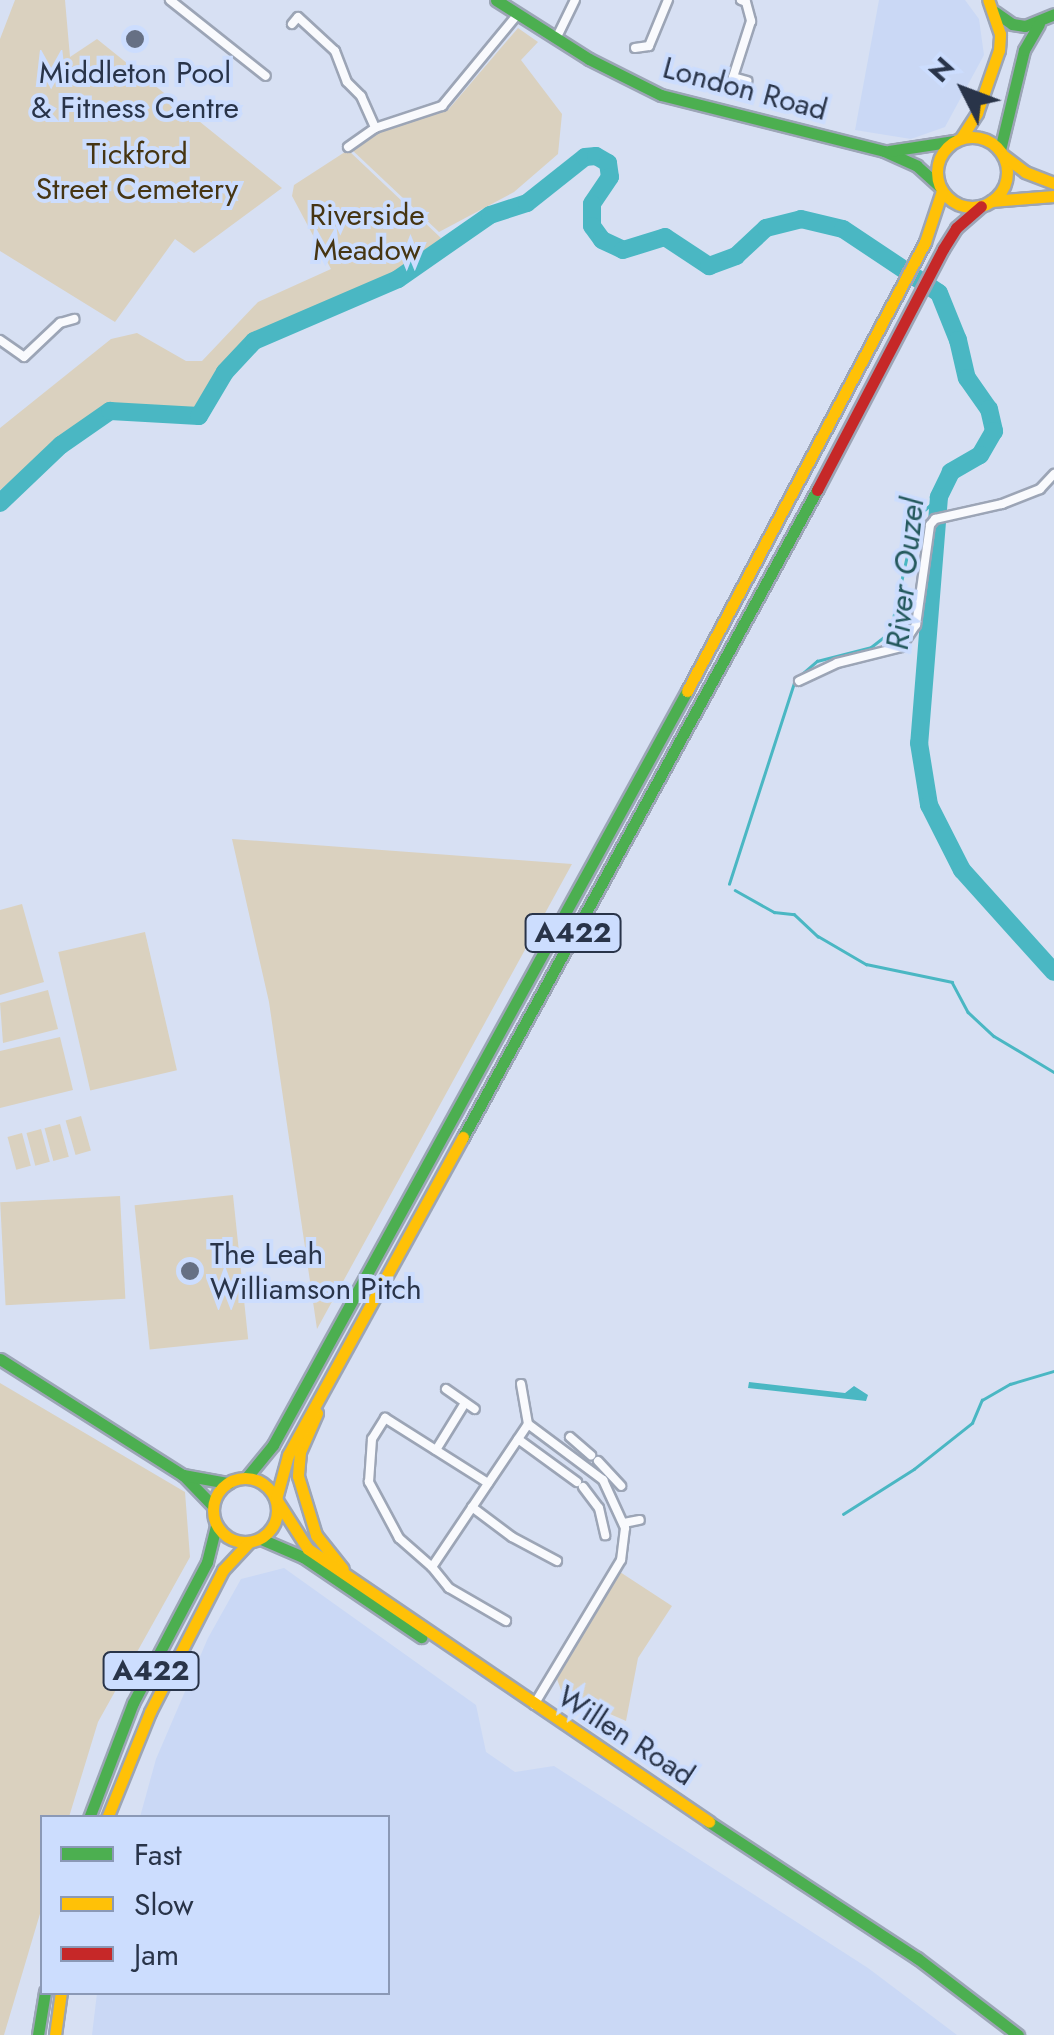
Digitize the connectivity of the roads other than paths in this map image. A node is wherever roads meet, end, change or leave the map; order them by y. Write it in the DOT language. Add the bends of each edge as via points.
graph roads {
  1 [pos="170,0"];
  2 [pos="496,0"];
  3 [pos="575,0"];
  4 [pos="668,0"];
  5 [pos="745,1"];
  6 [pos="989,4"];
  7 [pos="1054,14"];
  8 [pos="517,15"];
  9 [pos="292,24"];
  10 [pos="1039,24"];
  11 [pos="556,39"];
  12 [pos="649,46"];
  13 [pos="635,48"];
  14 [pos="656,57"];
  15 [pos="266,76"];
  16 [pos="747,80"];
  17 [pos="374,128"];
  18 [pos="958,140"];
  19 [pos="348,147"];
  20 [pos="884,151"];
  21 [pos="1002,153"];
  22 [pos="1054,183"];
  23 [pos="941,188"];
  24 [pos="1054,196"];
  25 [pos="986,203"];
  26 [pos="74,319"];
  27 [pos="0,340"];
  28 [pos="1054,474"];
  29 [pos="799,681"];
  30 [pos="0,1359"];
  31 [pos="330,1378"];
  32 [pos="520,1384"];
  33 [pos="446,1390"];
  34 [pos="465,1403"];
  35 [pos="475,1410"];
  36 [pos="528,1424"];
  37 [pos="570,1437"];
  38 [pos="518,1439"];
  39 [pos="581,1446"];
  40 [pos="436,1450"];
  41 [pos="574,1458"];
  42 [pos="184,1475"];
  43 [pos="606,1476"];
  44 [pos="246,1478"];
  45 [pos="228,1482"];
  46 [pos="488,1483"];
  47 [pos="622,1486"];
  48 [pos="276,1499"];
  49 [pos="212,1506"];
  50 [pos="472,1507"];
  51 [pos="619,1507"];
  52 [pos="600,1513"];
  53 [pos="640,1520"];
  54 [pos="624,1523"];
  55 [pos="216,1526"];
  56 [pos="605,1535"];
  57 [pos="254,1541"];
  58 [pos="557,1562"];
  59 [pos="432,1567"];
  60 [pos="352,1580"];
  61 [pos="506,1621"];
  62 [pos="534,1706"];
  63 [pos="90,1815"];
  64 [pos="108,1815"];
  65 [pos="45,1995"];
  66 [pos="61,1995"];
  67 [pos="969,1995"];
  68 [pos="38,2035"];
  69 [pos="55,2035"];
  70 [pos="1018,2035"];
  1 -- 15 [label="street"];
  2 -- 8 [label="main road, London Road"];
  3 -- 11 [label="street"];
  4 -- 12 [label="street"];
  5 -- 16 [label="street" via="751,22 733,77"];
  6 -- 10 [label="main road" via="1012,24"];
  6 -- 18 [label="main road" via="999,50 977,113"];
  7 -- 10 [label="main road"];
  8 -- 11 [label="main road, London Road"];
  8 -- 17 [label="street" via="442,106"];
  9 -- 17 [label="street" via="298,17 335,51"];
  10 -- 21 [label="main road" via="1024,50"];
  11 -- 20 [label="main road, London Road" via="674,100"];
  12 -- 13 [label="street"];
  12 -- 14 [label="street"];
  17 -- 19 [label="street"];
  18 -- 20 [label="main road, London Road"];
  18 -- 21 [label="main road" via="983,138"];
  18 -- 23 [label="main road" via="938,162"];
  20 -- 23 [label="main road, London Road" via="917,166"];
  21 -- 22 [label="main road"];
  21 -- 25 [label="main road" via="1006,179"];
  23 -- 25 [label="main road" via="959,204"];
  23 -- 44 [label="main road, A422" via="925,242 864,364 278,1436"];
  24 -- 25 [label="main road"];
  25 -- 31 [label="main road, A422" via="942,249"];
  26 -- 27 [label="street" via="60,323 24,357"];
  28 -- 29 [label="street" via="1027,494 935,518 916,625 901,648 837,662"];
  30 -- 42 [label="main road"];
  31 -- 48 [label="main road, A422" via="288,1455"];
  31 -- 60 [label="main road" via="300,1452 298,1476 316,1535"];
  32 -- 36 [label="street"];
  33 -- 34 [label="street"];
  34 -- 35 [label="street"];
  34 -- 40 [label="street"];
  36 -- 38 [label="street"];
  36 -- 41 [label="street"];
  37 -- 39 [label="street"];
  38 -- 46 [label="street"];
  38 -- 52 [label="street" via="580,1484"];
  39 -- 41 [label="street"];
  39 -- 43 [label="street"];
  40 -- 46 [label="street"];
  40 -- 59 [label="street" via="385,1418 372,1440 369,1482 399,1538"];
  41 -- 43 [label="street"];
  42 -- 45 [label="main road"];
  42 -- 49 [label="main road"];
  43 -- 47 [label="street"];
  43 -- 51 [label="street"];
  44 -- 45 [label="main road"];
  44 -- 48 [label="main road" via="264,1484"];
  45 -- 49 [label="main road"];
  46 -- 50 [label="street"];
  48 -- 57 [label="main road" via="276,1518"];
  48 -- 60 [label="main road, Willen Road" via="308,1549"];
  49 -- 55 [label="main road"];
  50 -- 58 [label="street"];
  50 -- 59 [label="street"];
  51 -- 52 [label="street"];
  51 -- 54 [label="street"];
  52 -- 56 [label="street"];
  53 -- 54 [label="street"];
  54 -- 62 [label="street" via="621,1560"];
  55 -- 57 [label="main road" via="230,1539"];
  55 -- 63 [label="main road, A422" via="208,1562 134,1704"];
  57 -- 64 [label="main road, A422" via="222,1570 150,1712"];
  57 -- 67 [label="main road, Willen Road" via="304,1557"];
  59 -- 61 [label="street" via="449,1588"];
  60 -- 62 [label="main road, Willen Road"];
  62 -- 67 [label="main road, Willen Road"];
  65 -- 68 [label="main road"];
  66 -- 69 [label="main road"];
  67 -- 70 [label="main road, Willen Road"];
}
